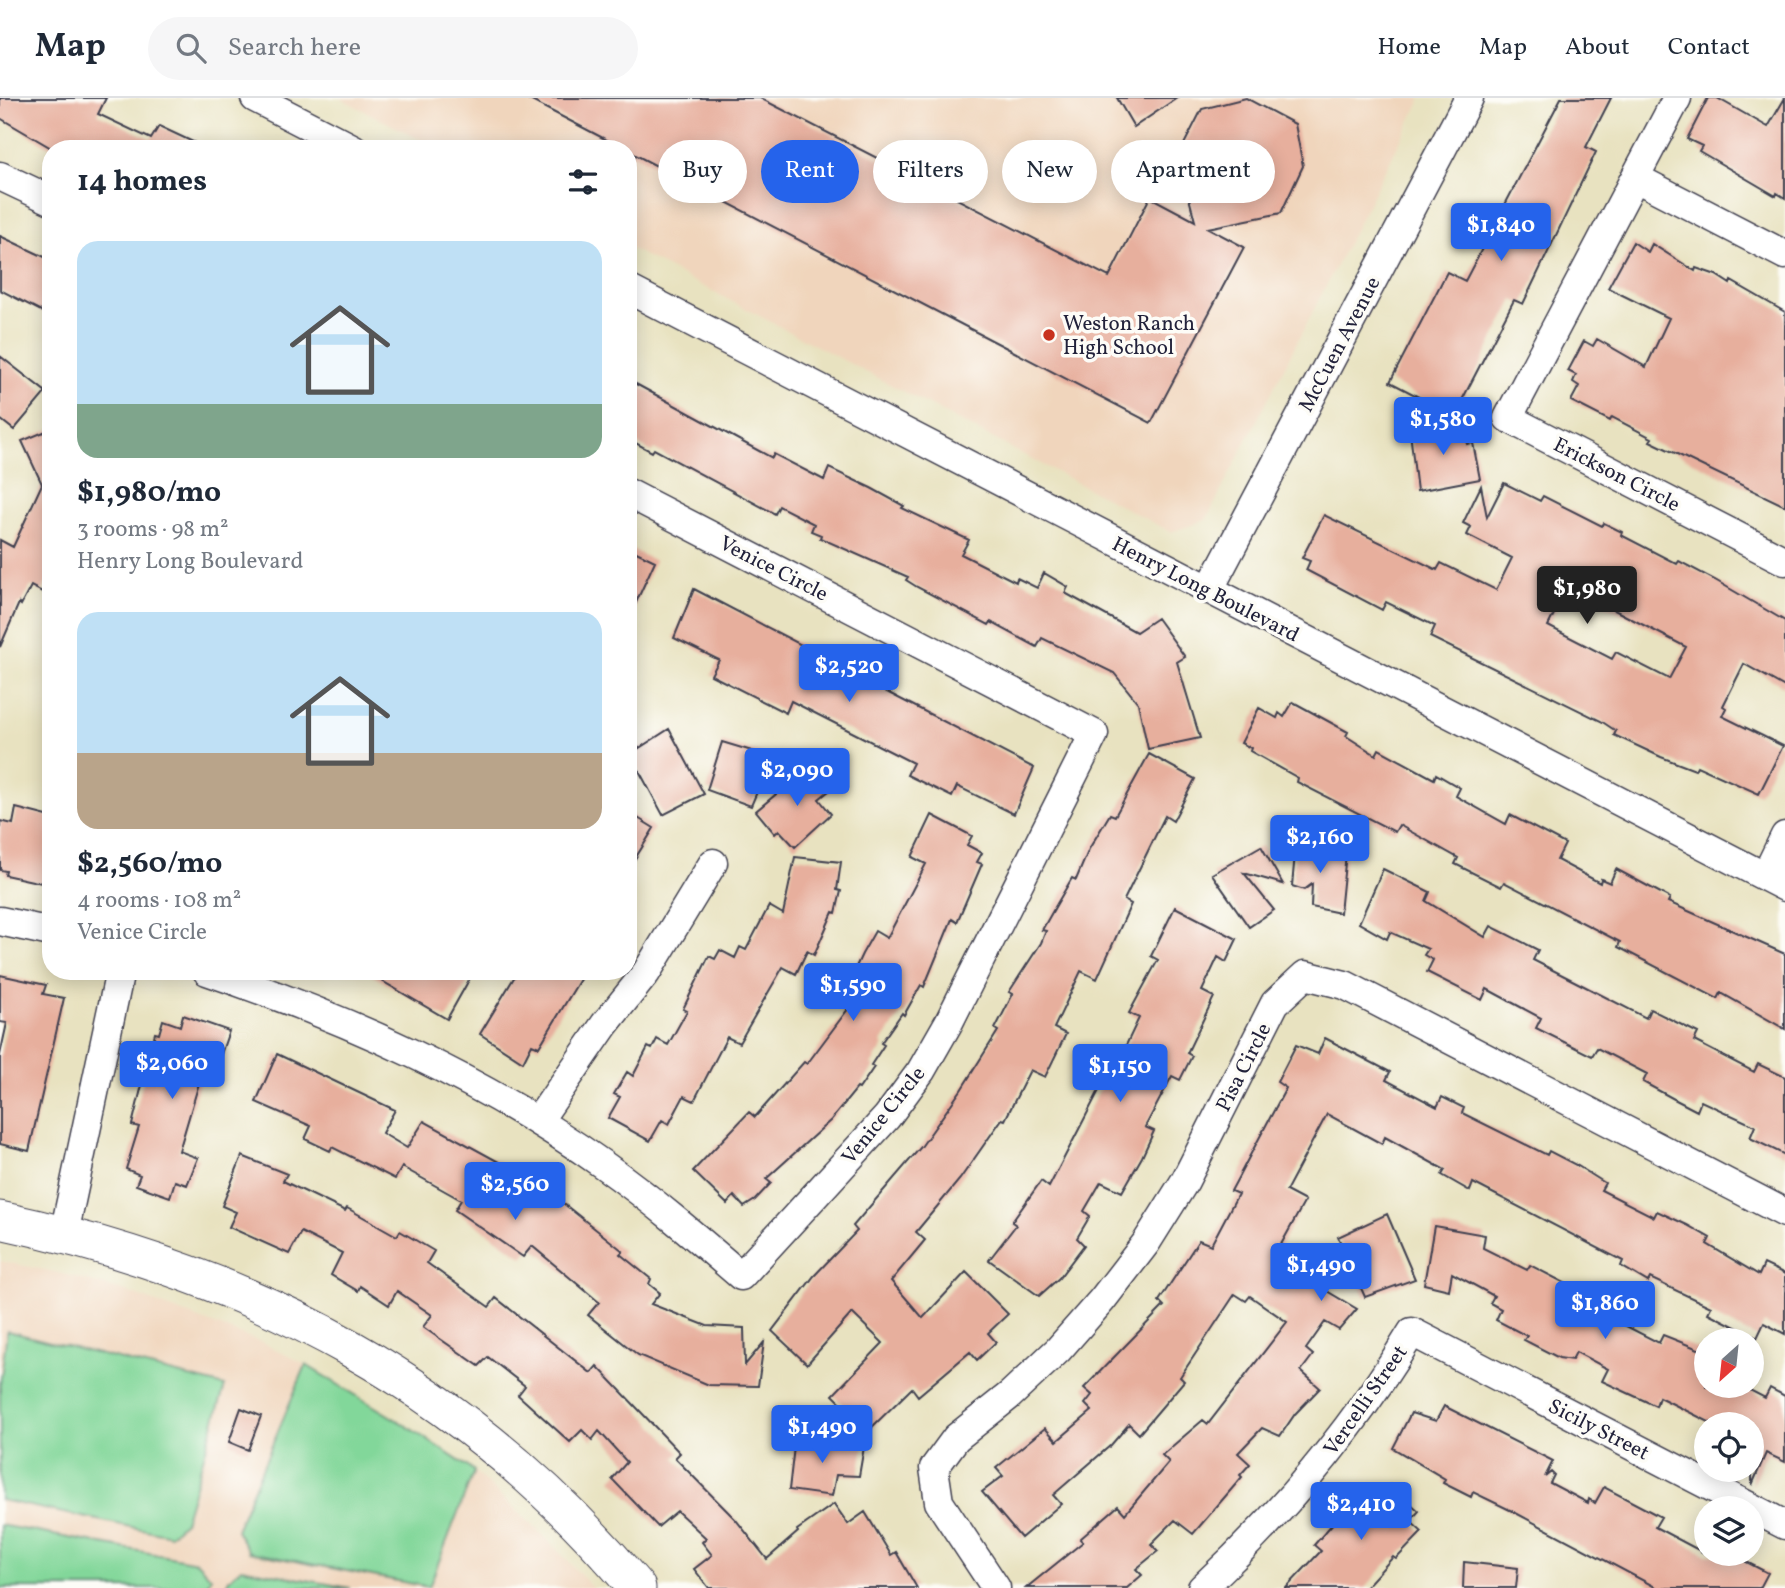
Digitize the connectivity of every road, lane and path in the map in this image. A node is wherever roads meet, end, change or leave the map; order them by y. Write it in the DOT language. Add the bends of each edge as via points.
graph roads {
  1 [pos="255,98"];
  2 [pos="1469,98"];
  3 [pos="1677,98"];
  4 [pos="337,140"];
  5 [pos="0,176"];
  6 [pos="1636,178"];
  7 [pos="42,196"];
  8 [pos="1785,255"];
  9 [pos="637,294"];
  10 [pos="637,498"];
  11 [pos="1785,561"];
  12 [pos="1209,590"];
  13 [pos="1785,836"];
  14 [pos="713,863"];
  15 [pos="1775,882"];
  16 [pos="0,921"];
  17 [pos="42,930"];
  18 [pos="118,980"];
  19 [pos="234,980"];
  20 [pos="538,1122"];
  21 [pos="1785,1213"];
  22 [pos="0,1220"];
  23 [pos="65,1234"];
  24 [pos="1412,1332"];
  25 [pos="1785,1525"];
  26 [pos="637,1588"];
  27 [pos="996,1588"];
  28 [pos="1202,1588"];
  1 -- 4 [label="street"];
  2 -- 12 [label="street, McCuen Avenue"];
  3 -- 6 [label="street, Erickson Circle"];
  5 -- 7 [label="street"];
  6 -- 8 [label="street"];
  6 -- 11 [label="street, Erickson Circle" via="1508,418"];
  9 -- 12 [label="street, Henry Long Boulevard"];
  10 -- 20 [label="street, Venice Circle" via="1094,734 921,1071 887,1117 741,1276 625,1181"];
  12 -- 15 [label="street, Henry Long Boulevard"];
  13 -- 15 [label="street"];
  14 -- 20 [label="street" via="646,973"];
  16 -- 17 [label="street"];
  18 -- 23 [label="street"];
  19 -- 20 [label="street, Venice Circle" via="363,1029 439,1065"];
  21 -- 27 [label="street, Pisa Circle" via="1345,985 1305,975 1275,1003 1185,1181 1139,1252 1058,1350 956,1438 934,1468 939,1502"];
  22 -- 23 [label="street"];
  23 -- 26 [label="street" via="197,1275 324,1333 392,1373 508,1457"];
  24 -- 25 [label="street, Sicily Street"];
  24 -- 28 [label="street, Vercelli Street" via="1351,1424 1300,1489"];
}
